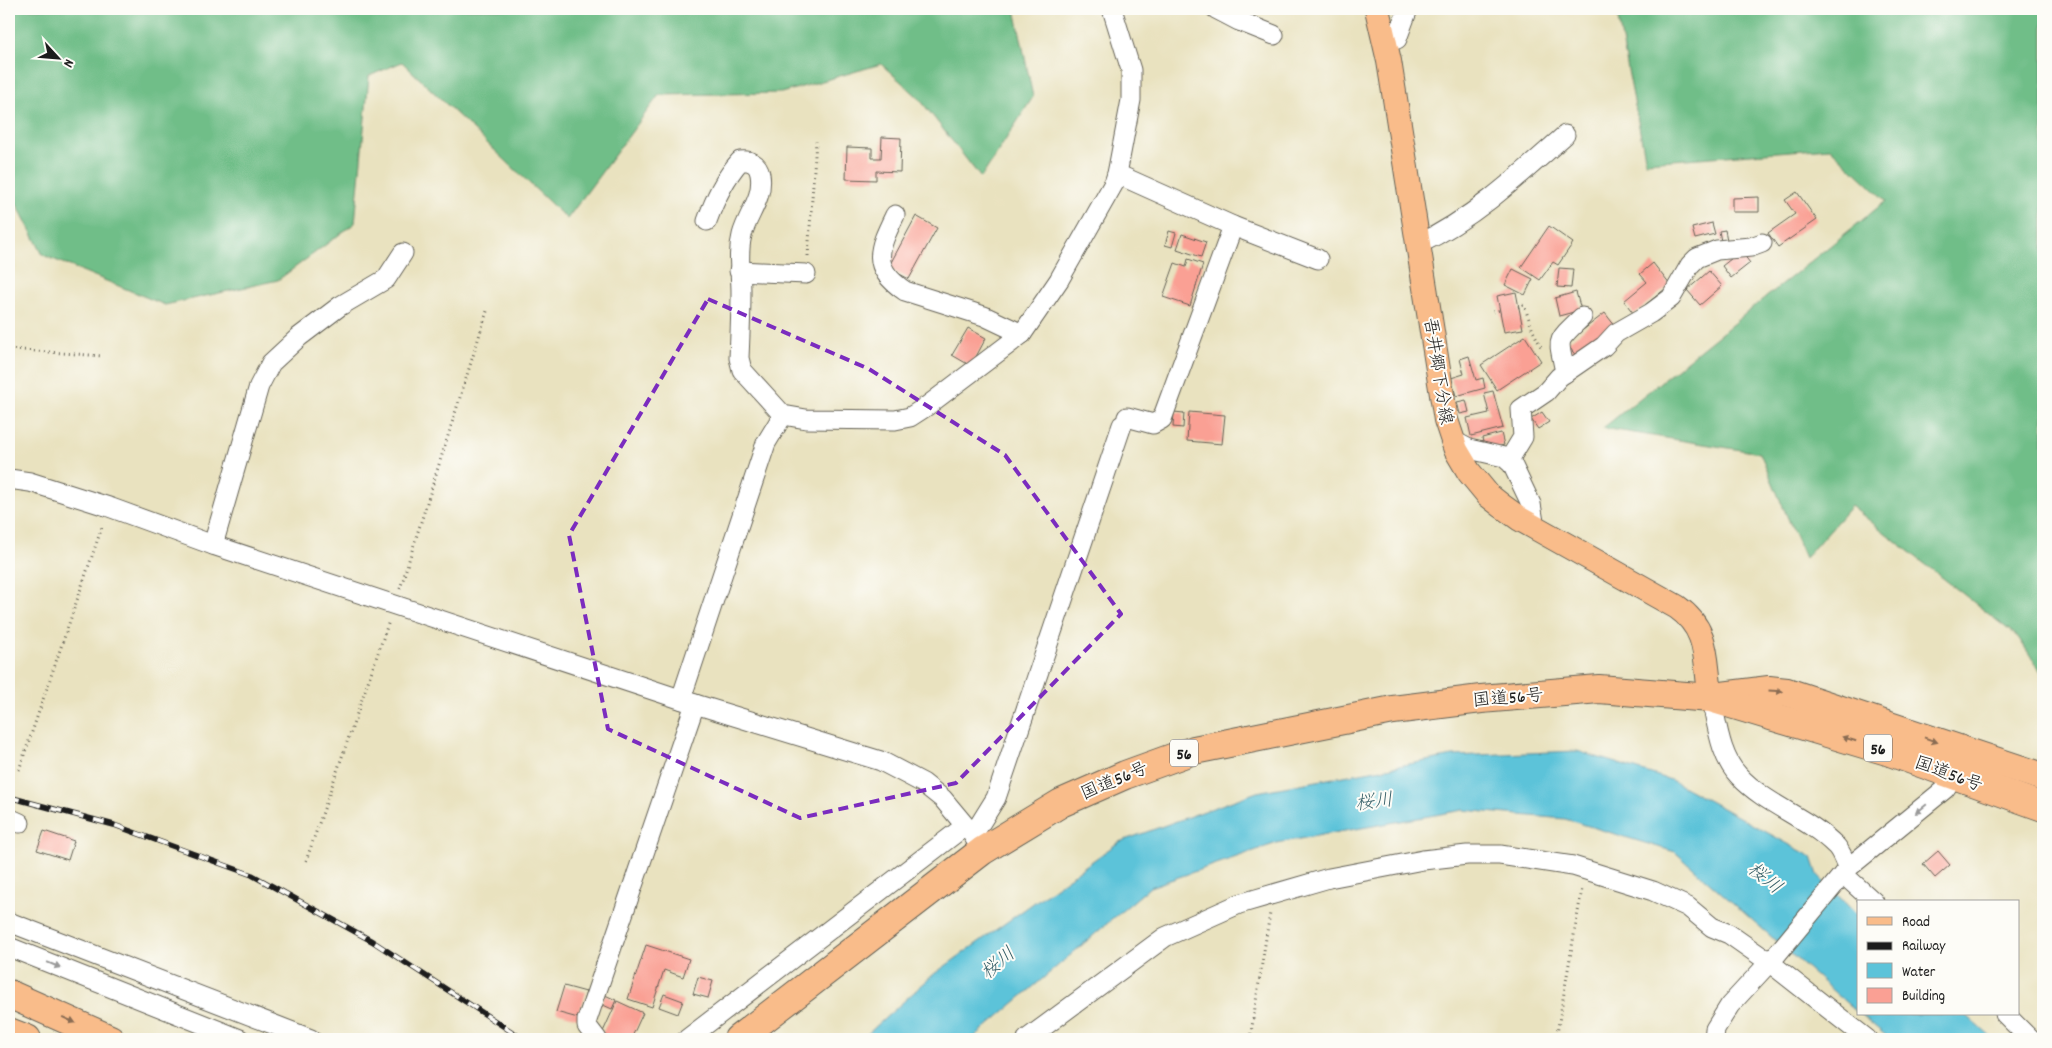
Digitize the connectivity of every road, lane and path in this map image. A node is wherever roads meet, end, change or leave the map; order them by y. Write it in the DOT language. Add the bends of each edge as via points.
graph roads {
  1 [pos="1112,9"];
  2 [pos="1216,9"];
  3 [pos="1377,9"];
  4 [pos="1408,9"];
  5 [pos="1274,35"];
  6 [pos="1386,43"];
  7 [pos="1565,135"];
  8 [pos="816,141"];
  9 [pos="1117,174"];
  10 [pos="895,215"];
  11 [pos="707,221"];
  12 [pos="1233,226"];
  13 [pos="1762,243"];
  14 [pos="1419,244"];
  15 [pos="403,253"];
  16 [pos="1318,258"];
  17 [pos="739,271"];
  18 [pos="806,274"];
  19 [pos="1518,307"];
  20 [pos="488,308"];
  21 [pos="1500,310"];
  22 [pos="1493,312"];
  23 [pos="1582,318"];
  24 [pos="1022,334"];
  25 [pos="9,349"];
  26 [pos="102,356"];
  27 [pos="1562,375"];
  28 [pos="783,415"];
  29 [pos="1452,440"];
  30 [pos="1509,460"];
  31 [pos="9,480"];
  32 [pos="109,507"];
  33 [pos="1536,528"];
  34 [pos="213,545"];
  35 [pos="395,604"];
  36 [pos="1711,698"];
  37 [pos="688,701"];
  38 [pos="19,770"];
  39 [pos="1955,774"];
  40 [pos="2043,777"];
  41 [pos="2043,807"];
  42 [pos="974,837"];
  43 [pos="306,861"];
  44 [pos="1842,875"];
  45 [pos="1582,889"];
  46 [pos="1872,900"];
  47 [pos="1270,912"];
  48 [pos="9,922"];
  49 [pos="9,947"];
  50 [pos="1773,958"];
  51 [pos="9,994"];
  52 [pos="2007,1016"];
  53 [pos="9,1032"];
  54 [pos="275,1033"];
  55 [pos="27,1039"];
  56 [pos="110,1039"];
  57 [pos="240,1039"];
  58 [pos="311,1039"];
  59 [pos="597,1039"];
  60 [pos="687,1039"];
  61 [pos="738,1039"];
  62 [pos="1027,1039"];
  63 [pos="1250,1039"];
  64 [pos="1556,1039"];
  65 [pos="1714,1039"];
  66 [pos="1867,1039"];
  67 [pos="2030,1039"];
  1 -- 9 [label="street" via="1131,70 1131,100"];
  2 -- 5 [label="street"];
  3 -- 6 [label="main road, 吾井郷下分線"];
  4 -- 6 [label="street" via="1397,39"];
  6 -- 14 [label="main road, 吾井郷下分線"];
  7 -- 14 [label="street" via="1520,176 1471,213"];
  8 -- 18 [label="path"];
  9 -- 12 [label="street"];
  9 -- 24 [label="street" via="1060,280"];
  10 -- 24 [label="street" via="880,254 882,271 894,284 905,291 984,316"];
  11 -- 17 [label="street" via="715,199 733,168 740,161 755,164 761,185 742,235"];
  12 -- 16 [label="street"];
  12 -- 42 [label="street" via="1162,419 1154,424 1125,421 996,798"];
  13 -- 27 [label="street" via="1717,250 1697,258 1671,298 1626,326 1604,346"];
  14 -- 29 [label="main road, 吾井郷下分線" via="1446,420"];
  15 -- 34 [label="street" via="386,279 340,306 271,363 260,386"];
  17 -- 18 [label="street"];
  17 -- 28 [label="street" via="739,358 742,370"];
  19 -- 27 [label="path" via="1524,305 1532,331"];
  20 -- 35 [label="path"];
  21 -- 22 [label="path"];
  23 -- 27 [label="street" via="1560,340"];
  24 -- 28 [label="street" via="910,417 895,420 826,419"];
  25 -- 26 [label="path"];
  27 -- 30 [label="street" via="1546,392 1521,410 1523,437"];
  28 -- 37 [label="street" via="766,444"];
  29 -- 30 [label="street" via="1469,449"];
  29 -- 33 [label="main road, 吾井郷下分線" via="1469,472 1488,495"];
  30 -- 33 [label="street" via="1526,490"];
  31 -- 32 [label="street" via="30,482"];
  32 -- 34 [label="street"];
  32 -- 38 [label="path"];
  33 -- 36 [label="main road, 吾井郷下分線" via="1677,607 1694,620 1706,650"];
  34 -- 35 [label="street"];
  35 -- 37 [label="street"];
  35 -- 43 [label="path"];
  39 -- 36 [label="highway, 国道56号 / 56, one-way"];
  36 -- 40 [label="highway, 国道56号 / 56, one-way" via="1769,690 1787,692"];
  36 -- 42 [label="highway, 国道56号 / 56" via="1599,689 1393,710 1194,750"];
  36 -- 44 [label="street" via="1728,760 1738,776 1836,846"];
  37 -- 42 [label="street" via="881,761 923,783 943,799"];
  37 -- 59 [label="street" via="586,1020"];
  39 -- 41 [label="highway, 国道56号 / 56"];
  39 -- 44 [label="street, one-way" via="1945,790"];
  42 -- 60 [label="street"];
  42 -- 61 [label="highway, 国道56号 / 56"];
  44 -- 46 [label="street"];
  44 -- 50 [label="street"];
  45 -- 64 [label="path"];
  47 -- 63 [label="path"];
  48 -- 54 [label="street"];
  49 -- 57 [label="street, one-way"];
  50 -- 62 [label="street" via="1712,927 1688,907 1629,882 1535,859 1467,855 1329,878 1239,904 1165,937"];
  50 -- 65 [label="street" via="1730,1005 1715,1029"];
  50 -- 66 [label="street"];
  51 -- 56 [label="highway, one-way"];
  52 -- 67 [label="street"];
  53 -- 55 [label="highway"];
  54 -- 58 [label="street"];
}
